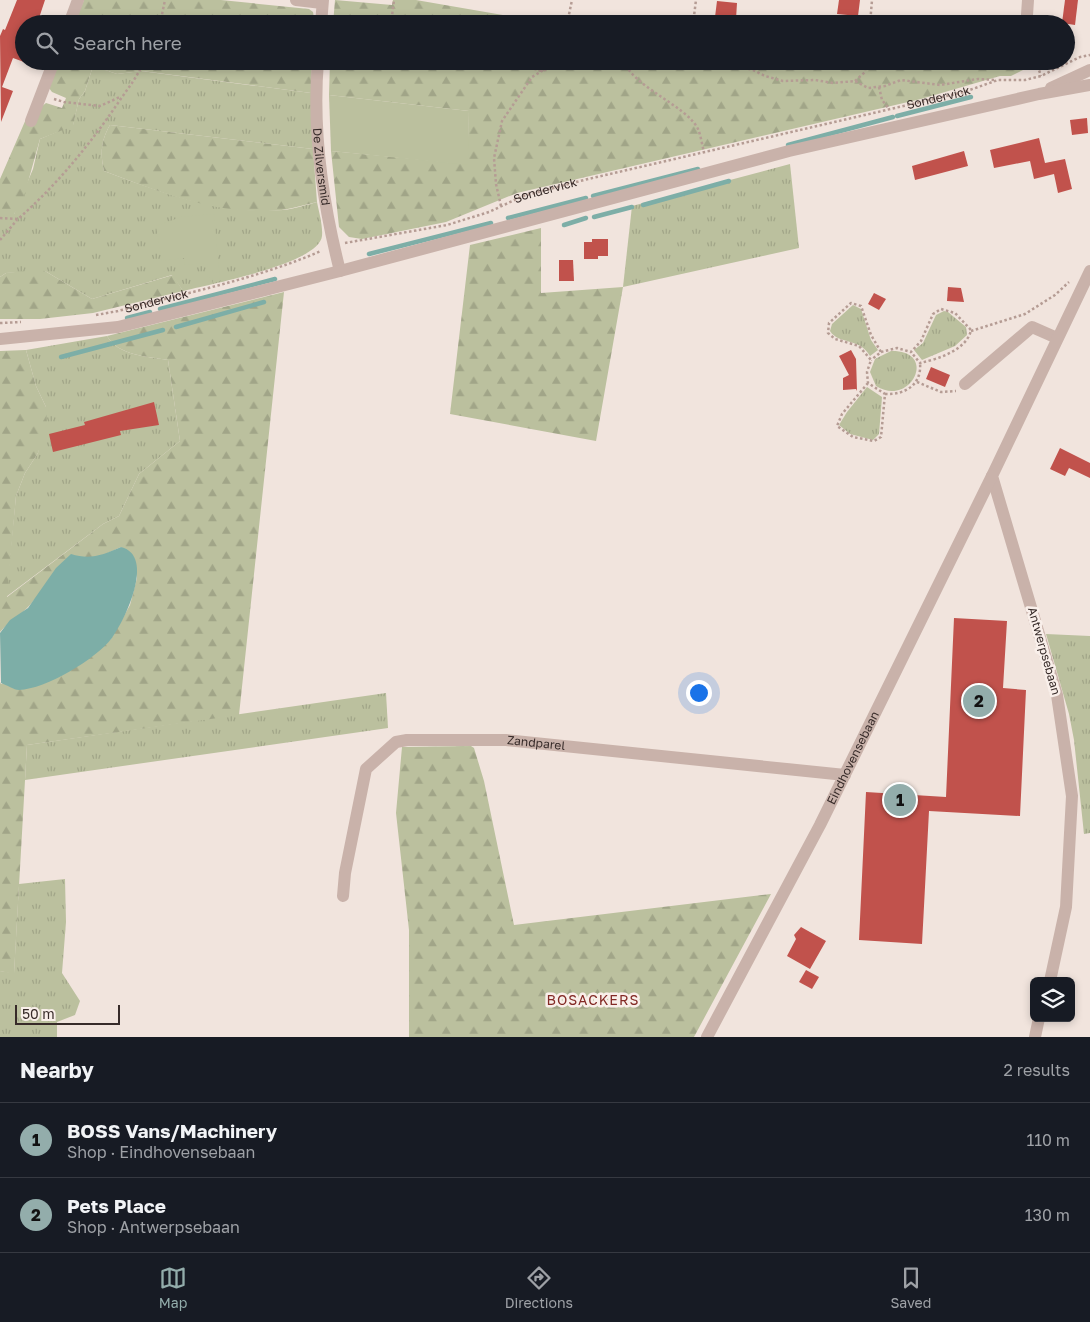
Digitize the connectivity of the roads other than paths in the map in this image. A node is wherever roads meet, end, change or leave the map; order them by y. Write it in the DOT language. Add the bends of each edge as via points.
graph roads {
  1 [pos="78,0"];
  2 [pos="296,0"];
  3 [pos="1028,0"];
  4 [pos="322,2"];
  5 [pos="72,15"];
  6 [pos="321,15"];
  7 [pos="1027,15"];
  8 [pos="50,70"];
  9 [pos="317,70"];
  10 [pos="1090,70"];
  11 [pos="1090,85"];
  12 [pos="1039,94"];
  13 [pos="31,121"];
  14 [pos="340,271"];
  15 [pos="1089,272"];
  16 [pos="1057,338"];
  17 [pos="0,339"];
  18 [pos="965,384"];
  19 [pos="992,476"];
  20 [pos="844,775"];
  21 [pos="344,896"];
  22 [pos="1051,977"];
  23 [pos="1038,1022"];
  24 [pos="707,1037"];
  25 [pos="1035,1037"];
  1 -- 5 [label="street"];
  2 -- 4 [label="street"];
  3 -- 7 [label="street"];
  4 -- 6 [label="street"];
  8 -- 13 [label="street"];
  9 -- 14 [label="street, De Zilversmid" via="320,163"];
  10 -- 12 [label="street, Sondervick"];
  11 -- 12 [label="street, Sondervick"];
  12 -- 14 [label="street, Sondervick" via="789,151"];
  14 -- 17 [label="street, Sondervick" via="118,327"];
  15 -- 16 [label="street"];
  16 -- 18 [label="street" via="1032,327"];
  16 -- 19 [label="street"];
  19 -- 20 [label="street, Eindhovensebaan"];
  19 -- 22 [label="street, Antwerpsebaan" via="1058,695 1072,796 1066,907"];
  20 -- 21 [label="street, Zandparel" via="506,740 396,742 366,768 345,873"];
  20 -- 24 [label="street, Eindhovensebaan"];
  23 -- 25 [label="street"];
}
